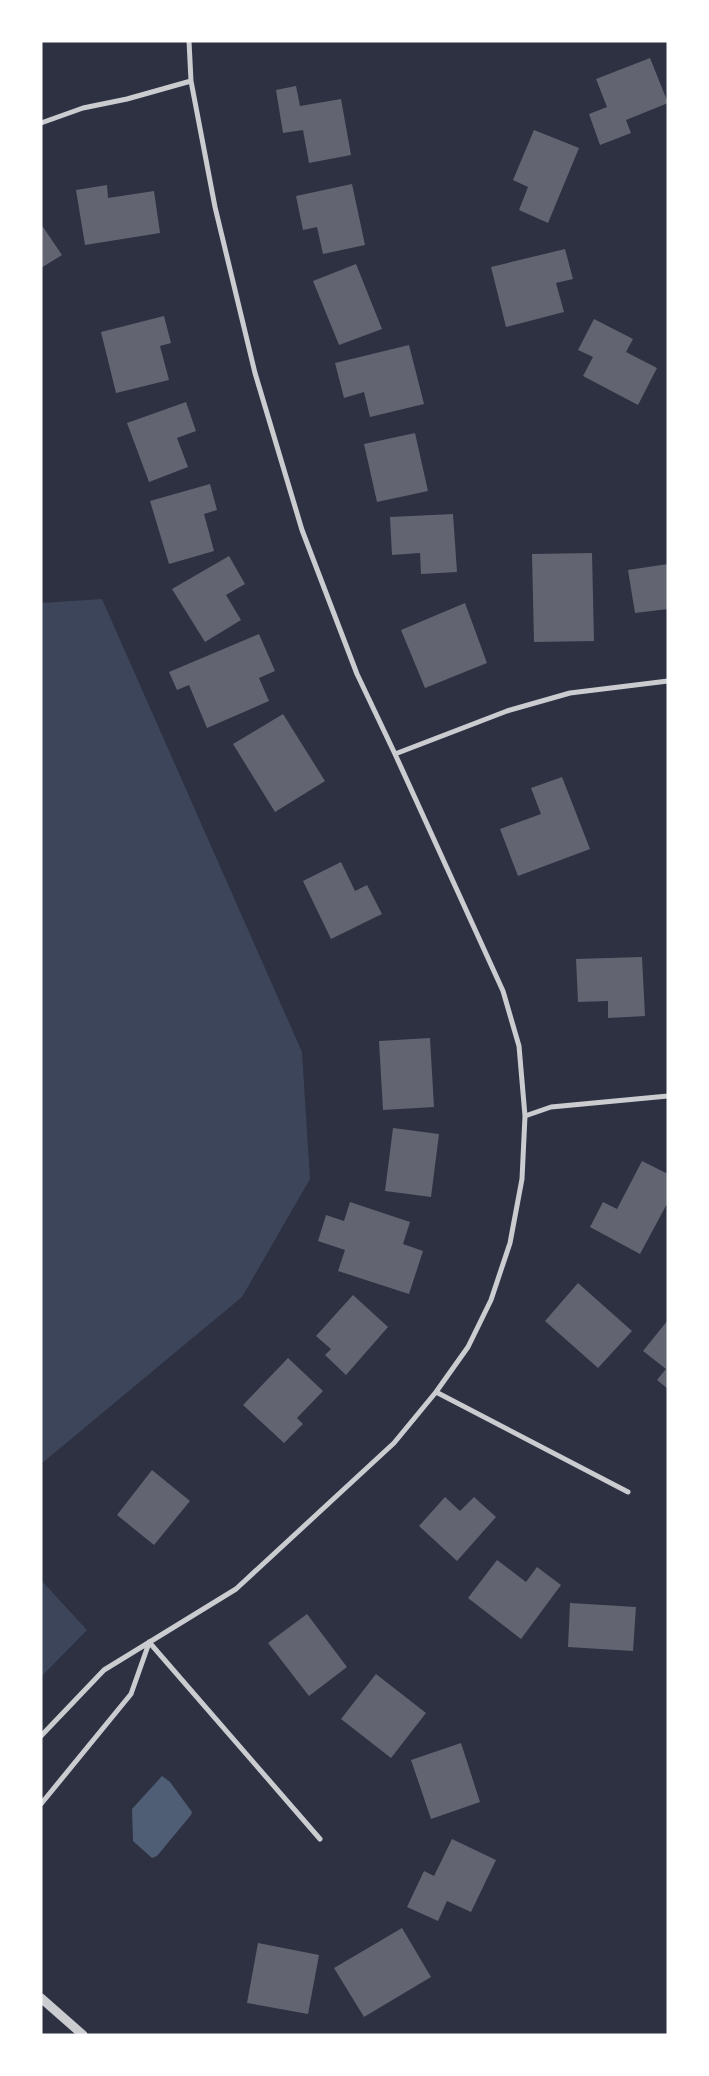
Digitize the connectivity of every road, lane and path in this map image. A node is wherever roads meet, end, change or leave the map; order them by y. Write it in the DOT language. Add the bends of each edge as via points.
graph roads {
  1 [pos="189,41"];
  2 [pos="191,81"];
  3 [pos="41,123"];
  4 [pos="668,681"];
  5 [pos="395,754"];
  6 [pos="668,1096"];
  7 [pos="525,1116"];
  8 [pos="436,1392"];
  9 [pos="628,1492"];
  10 [pos="150,1642"];
  11 [pos="41,1736"];
  12 [pos="41,1804"];
  13 [pos="320,1839"];
  14 [pos="41,1998"];
  15 [pos="83,2035"];
  1 -- 2 [label="street"];
  2 -- 3 [label="street" via="83,108"];
  2 -- 5 [label="street" via="215,207 255,373 302,530 357,674"];
  4 -- 5 [label="street" via="570,693 507,712"];
  5 -- 7 [label="street" via="503,991 519,1046"];
  6 -- 7 [label="street" via="551,1107"];
  7 -- 8 [label="street" via="522,1179 510,1243 491,1300 468,1347"];
  8 -- 9 [label="street"];
  8 -- 10 [label="street" via="394,1443 236,1589"];
  10 -- 11 [label="street" via="104,1670"];
  10 -- 12 [label="street" via="131,1694"];
  10 -- 13 [label="street"];
  14 -- 15 [label="street"];
}
